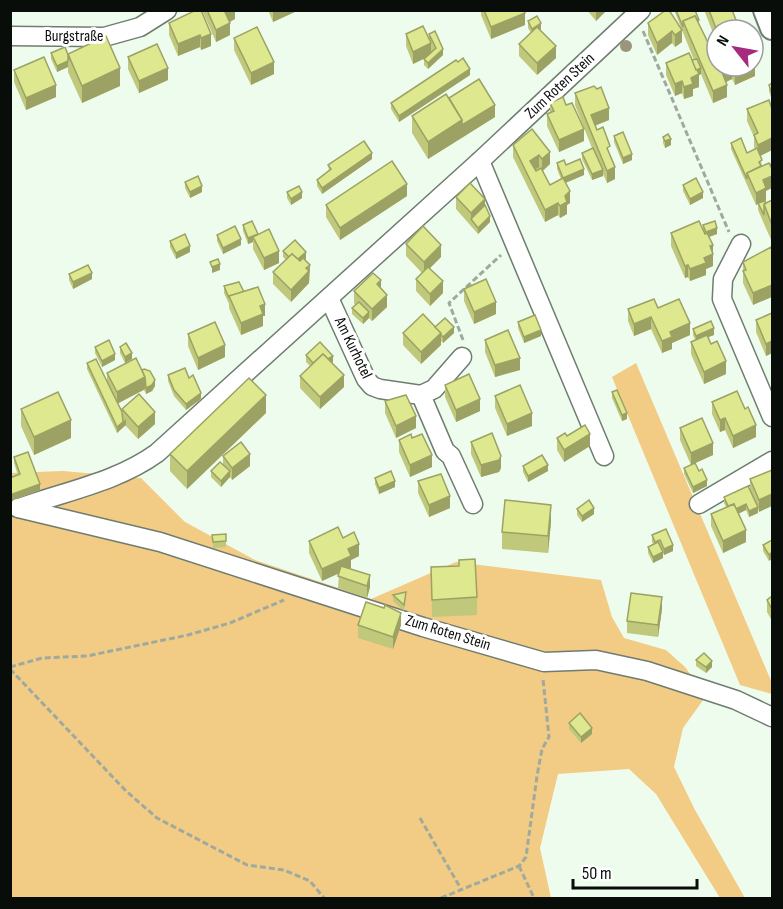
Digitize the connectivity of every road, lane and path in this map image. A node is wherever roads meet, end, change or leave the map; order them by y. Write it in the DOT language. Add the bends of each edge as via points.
graph roads {
  1 [pos="166,10"];
  2 [pos="765,10"];
  3 [pos="639,13"];
  4 [pos="772,28"];
  5 [pos="10,36"];
  6 [pos="480,161"];
  7 [pos="514,244"];
  8 [pos="741,244"];
  9 [pos="329,298"];
  10 [pos="462,357"];
  11 [pos="421,395"];
  12 [pos="772,417"];
  13 [pos="604,456"];
  14 [pos="772,461"];
  15 [pos="473,504"];
  16 [pos="699,504"];
  17 [pos="15,508"];
  18 [pos="292,599"];
  19 [pos="544,662"];
  20 [pos="10,668"];
  21 [pos="772,717"];
  22 [pos="420,818"];
  23 [pos="519,866"];
  24 [pos="461,889"];
  25 [pos="324,898"];
  26 [pos="441,898"];
  27 [pos="534,898"];
  1 -- 5 [label="street, Burgstraße" via="140,27 104,37"];
  2 -- 4 [label="street"];
  3 -- 6 [label="street, Zum Roten Stein"];
  3 -- 8 [label="path" via="727,229"];
  6 -- 7 [label="street"];
  6 -- 9 [label="street, Zum Roten Stein"];
  7 -- 10 [label="path" via="449,303 464,338"];
  7 -- 13 [label="street"];
  8 -- 12 [label="street" via="723,279 722,299"];
  9 -- 11 [label="street, Am Kurhotel" via="372,386"];
  9 -- 17 [label="street, Zum Roten Stein" via="138,467"];
  10 -- 11 [label="street" via="434,389"];
  11 -- 15 [label="street"];
  14 -- 16 [label="street"];
  17 -- 19 [label="street, Zum Roten Stein" via="160,542"];
  18 -- 20 [label="path" via="264,606 230,623 178,637 87,656 42,658"];
  19 -- 21 [label="street, Zum Roten Stein" via="596,660 622,665 736,700"];
  19 -- 23 [label="path" via="549,737 542,749 537,776 530,843"];
  20 -- 25 [label="path" via="157,819 247,865 284,870 310,881"];
  22 -- 24 [label="path"];
  23 -- 24 [label="path"];
  23 -- 27 [label="path"];
  24 -- 26 [label="path"];
}
